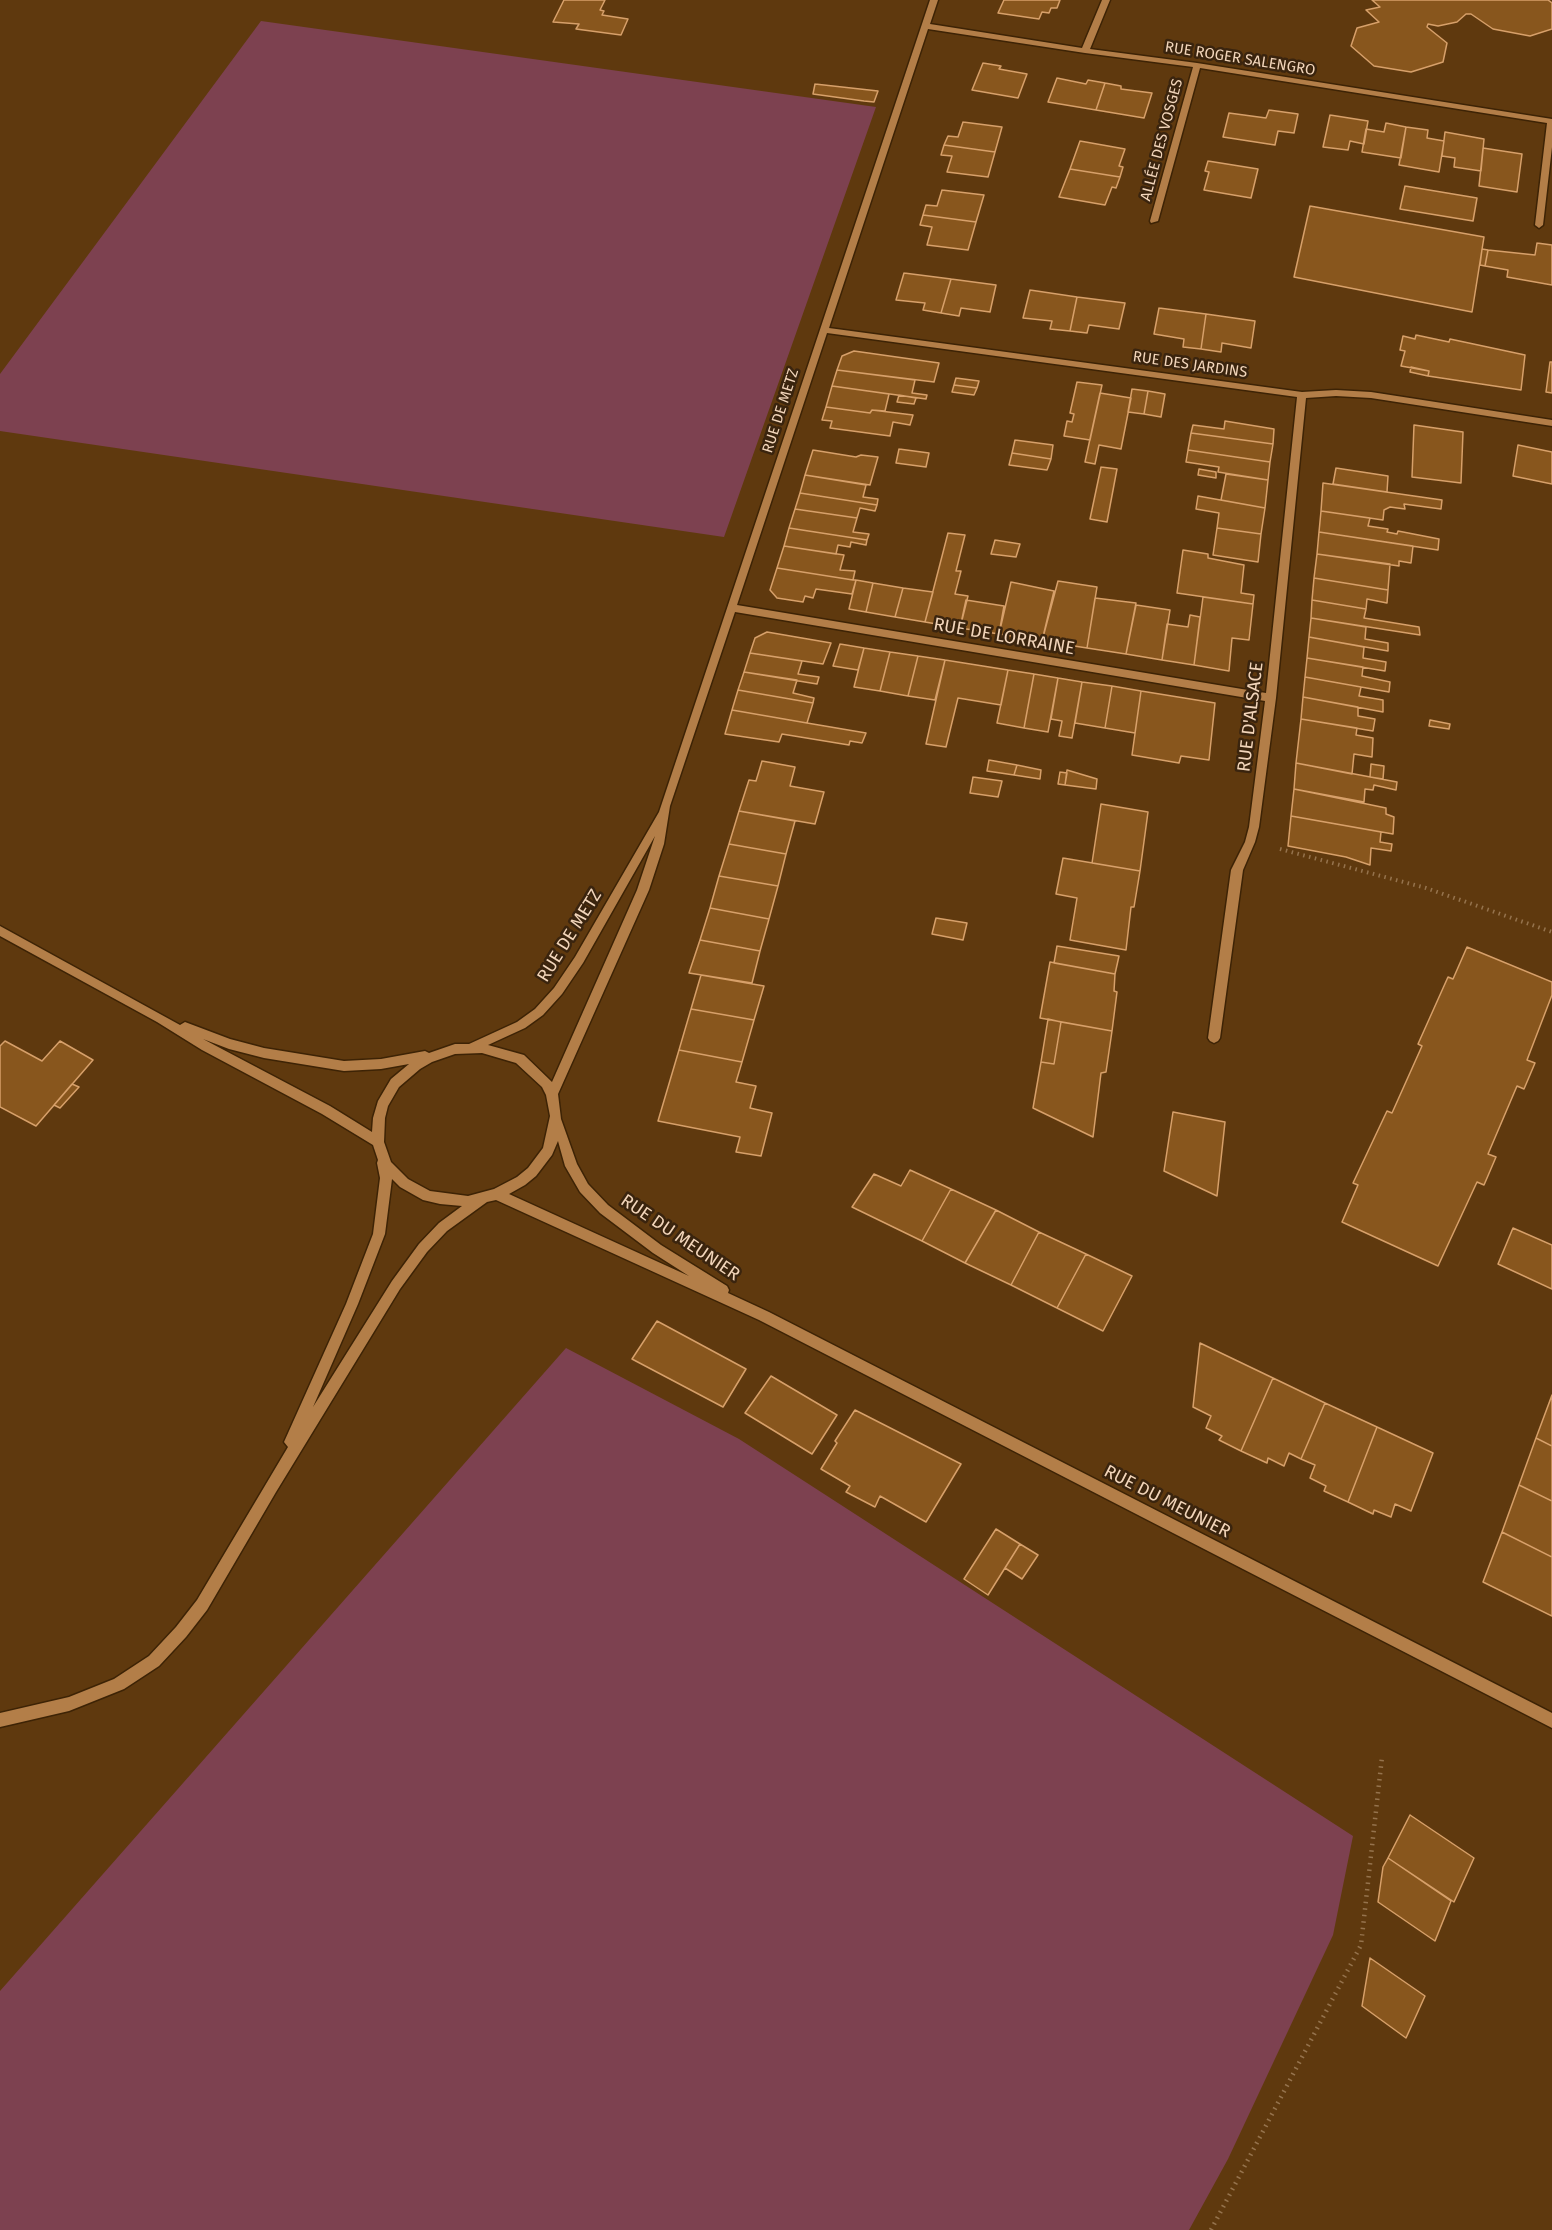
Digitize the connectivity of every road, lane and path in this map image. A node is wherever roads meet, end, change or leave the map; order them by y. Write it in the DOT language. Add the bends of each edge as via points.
graph roads {
  1 [pos="934,0"];
  2 [pos="1106,0"];
  3 [pos="925,26"];
  4 [pos="1086,51"];
  5 [pos="1197,65"];
  6 [pos="1552,121"];
  7 [pos="1154,221"];
  8 [pos="1539,225"];
  9 [pos="824,330"];
  10 [pos="1302,395"];
  11 [pos="1552,423"];
  12 [pos="732,608"];
  13 [pos="1270,698"];
  14 [pos="666,806"];
  15 [pos="1250,842"];
  16 [pos="0,931"];
  17 [pos="1552,932"];
  18 [pos="161,1019"];
  19 [pos="1214,1038"];
  20 [pos="468,1048"];
  21 [pos="441,1053"];
  22 [pos="552,1094"];
  23 [pos="556,1116"];
  24 [pos="380,1148"];
  25 [pos="497,1194"];
  26 [pos="483,1198"];
  27 [pos="764,1316"];
  28 [pos="271,1487"];
  29 [pos="0,1720"];
  30 [pos="1552,1721"];
  31 [pos="1382,1757"];
  32 [pos="1211,2230"];
  1 -- 3 [label="street, RUE DE METZ"];
  2 -- 4 [label="street"];
  3 -- 4 [label="street, RUE ROGER SALENGRO"];
  3 -- 9 [label="street, RUE DE METZ"];
  4 -- 5 [label="street, RUE ROGER SALENGRO"];
  5 -- 6 [label="street, RUE ROGER SALENGRO"];
  5 -- 7 [label="street, ALLÉE DES VOSGES"];
  6 -- 8 [label="street, RUE ROGER SALENGRO"];
  9 -- 10 [label="street, RUE DES JARDINS"];
  9 -- 12 [label="street, RUE DE METZ"];
  10 -- 11 [label="street, RUE DES JARDINS" via="1371,395"];
  10 -- 13 [label="street, RUE D'ALSACE"];
  12 -- 13 [label="street, RUE DE LORRAINE"];
  12 -- 14 [label="street, RUE DE METZ"];
  13 -- 15 [label="street, RUE D'ALSACE"];
  14 -- 20 [label="street, RUE DE METZ" via="558,991 521,1025"];
  14 -- 22 [label="street, RUE DE METZ" via="659,844 643,890"];
  15 -- 17 [label="path" via="1426,888"];
  15 -- 19 [label="street, RUE D'ALSACE" via="1238,870"];
  16 -- 18 [label="street"];
  18 -- 21 [label="street" via="229,1044 344,1066"];
  18 -- 24 [label="street" via="326,1110"];
  20 -- 21 [label="street"];
  20 -- 22 [label="street" via="495,1050 520,1059 539,1074"];
  21 -- 24 [label="street" via="416,1065 395,1083 382,1105 378,1124"];
  22 -- 23 [label="street"];
  23 -- 25 [label="street" via="552,1140 541,1162 521,1181"];
  23 -- 27 [label="street, RUE DU MEUNIER" via="571,1166 584,1188 604,1209 657,1249"];
  24 -- 26 [label="street" via="394,1175 421,1193 447,1200"];
  24 -- 28 [label="street" via="386,1178 379,1234 316,1391"];
  25 -- 26 [label="street"];
  25 -- 27 [label="street, RUE DU MEUNIER"];
  26 -- 28 [label="street" via="443,1227 423,1248"];
  27 -- 30 [label="street, RUE DU MEUNIER"];
  28 -- 29 [label="street" via="202,1605 154,1661 119,1684 69,1704"];
  31 -- 32 [label="path" via="1361,1945"];
}
